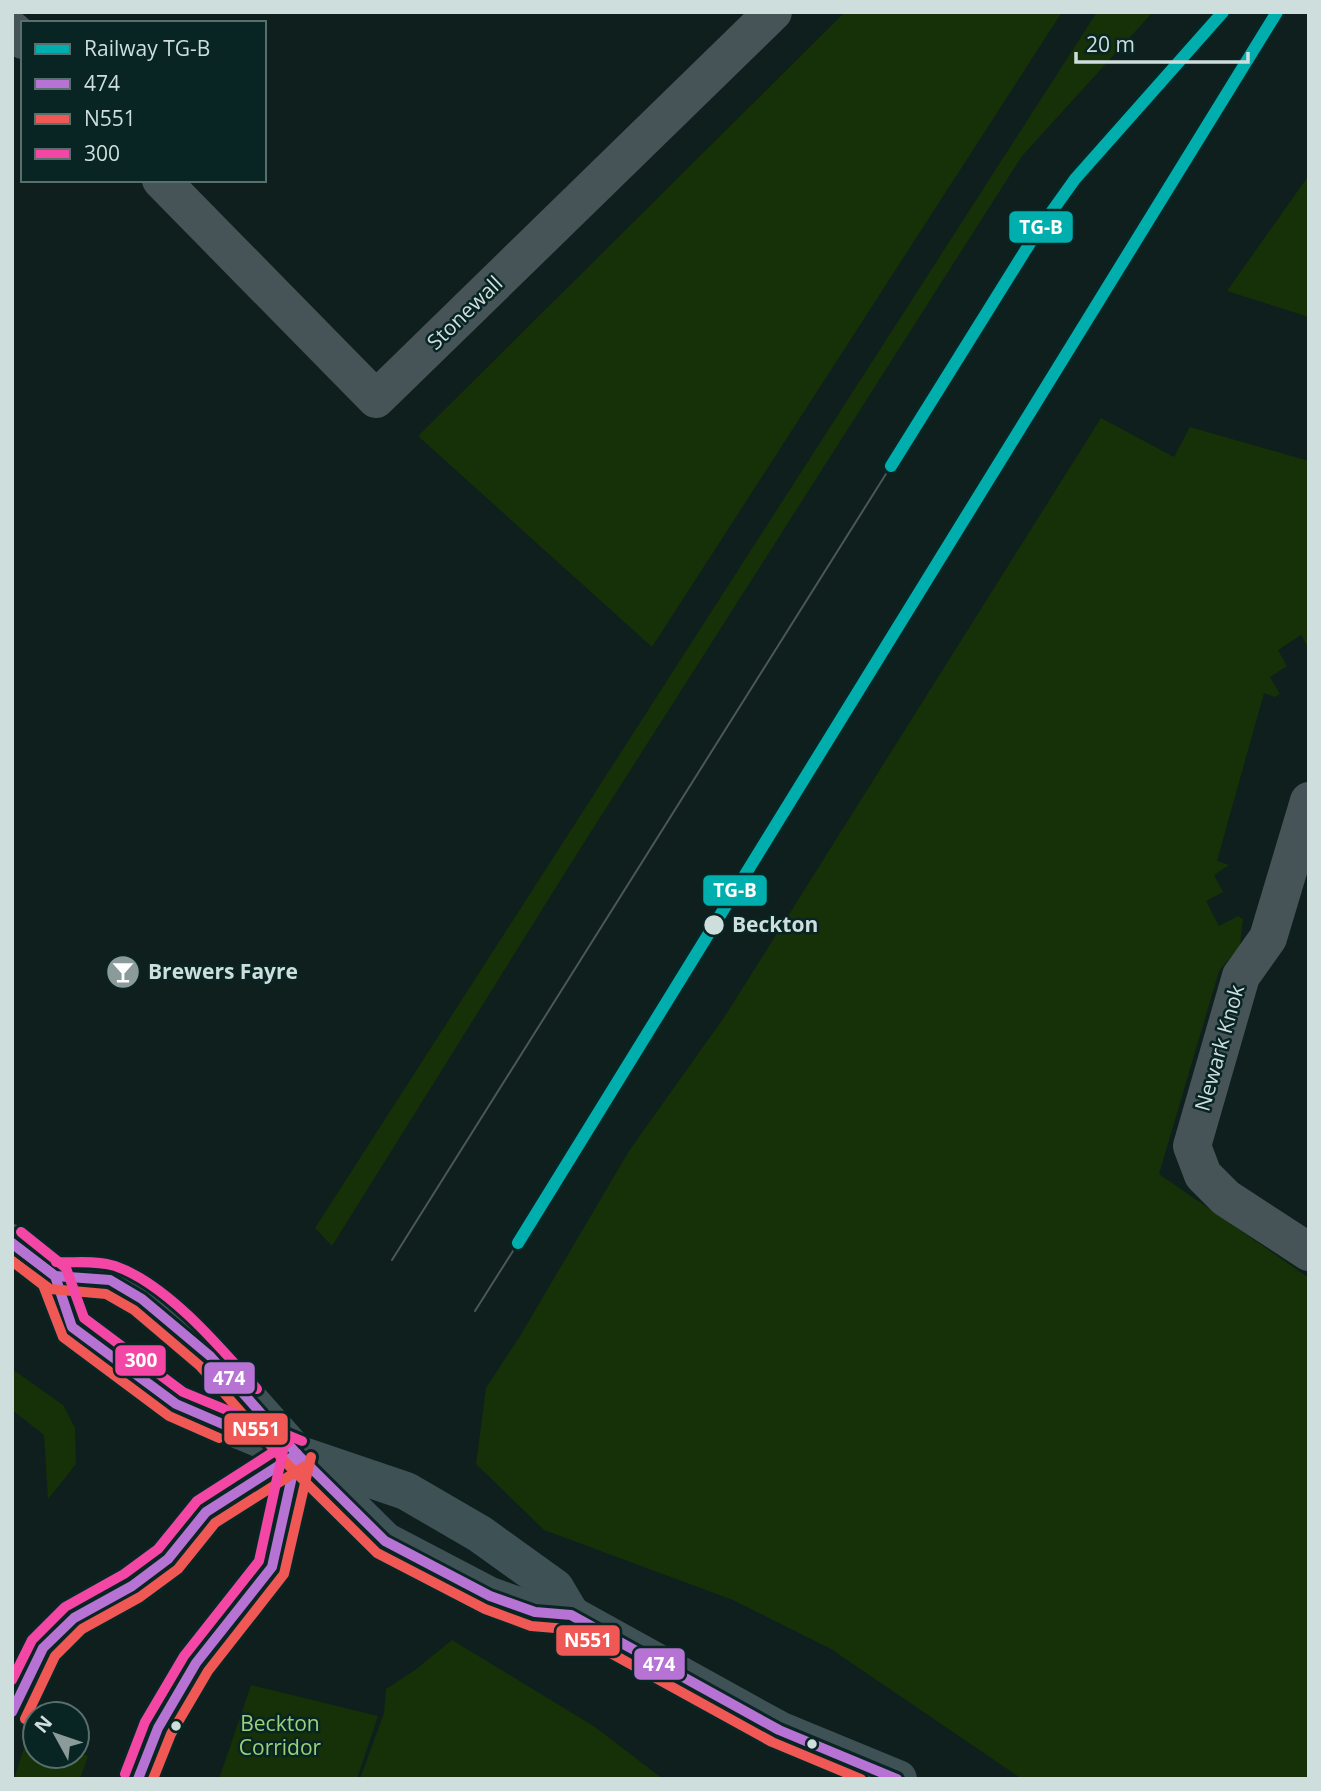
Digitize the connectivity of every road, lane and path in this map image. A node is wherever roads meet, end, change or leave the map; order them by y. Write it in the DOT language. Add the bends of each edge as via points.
graph roads {
  1 [pos="773,12"];
  2 [pos="163,182"];
  3 [pos="1309,802"];
  4 [pos="12,1243"];
  5 [pos="1309,1252"];
  6 [pos="55,1276"];
  7 [pos="297,1454"];
  8 [pos="571,1615"];
  9 [pos="898,1779"];
  1 -- 2 [label="street, Stonewall" via="376,399"];
  3 -- 5 [label="street, Newark Knok" via="1268,938 1241,976 1192,1146 1203,1175 1226,1198"];
  4 -- 6 [label="main road"];
  6 -- 7 [label="main road" via="110,1280 142,1299 210,1356"];
  6 -- 7 [label="main road" via="72,1327 176,1404"];
  7 -- 8 [label="main road" via="406,1491 480,1534 555,1588"];
  7 -- 8 [label="main road" via="385,1541 490,1596 535,1612"];
  8 -- 9 [label="main road" via="779,1730"];
}
